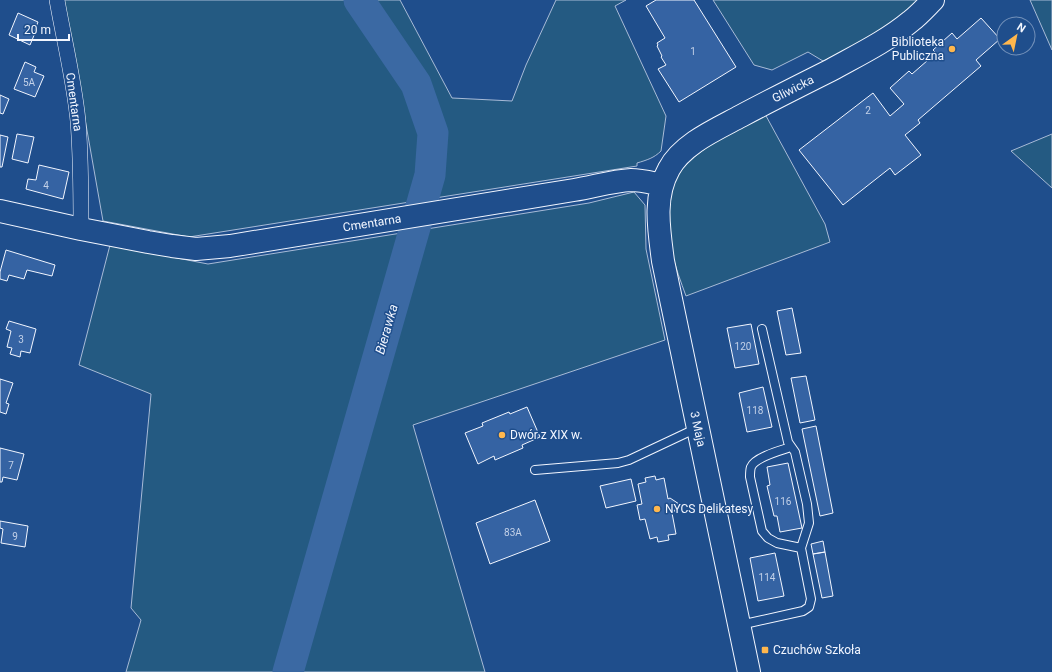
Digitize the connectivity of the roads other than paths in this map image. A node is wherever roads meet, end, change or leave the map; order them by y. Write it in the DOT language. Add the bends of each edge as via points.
graph roads {
  1 [pos="57,0"];
  2 [pos="933,0"];
  3 [pos="662,185"];
  4 [pos="0,210"];
  5 [pos="81,229"];
  6 [pos="762,329"];
  7 [pos="698,428"];
  8 [pos="791,447"];
  9 [pos="535,470"];
  10 [pos="801,548"];
  11 [pos="740,626"];
  12 [pos="749,672"];
  1 -- 5 [label="street, Cmentarna" via="78,120"];
  2 -- 3 [label="main road, Gliwicka" via="894,34 696,141 672,163"];
  3 -- 5 [label="main road, Cmentarna" via="639,180 620,182 230,246 196,249"];
  3 -- 7 [label="main road, 3 Maja" via="658,220 663,261"];
  4 -- 5 [label="main road, Cmentarna"];
  6 -- 8 [label="lane"];
  7 -- 9 [label="lane" via="618,463"];
  7 -- 11 [label="main road, 3 Maja"];
  8 -- 10 [label="lane" via="795,452 807,504 808,523"];
  8 -- 10 [label="lane" via="754,464 750,477 762,531 777,543"];
  10 -- 11 [label="lane" via="811,599 809,606 803,611"];
  11 -- 12 [label="main road, 3 Maja"];
}
